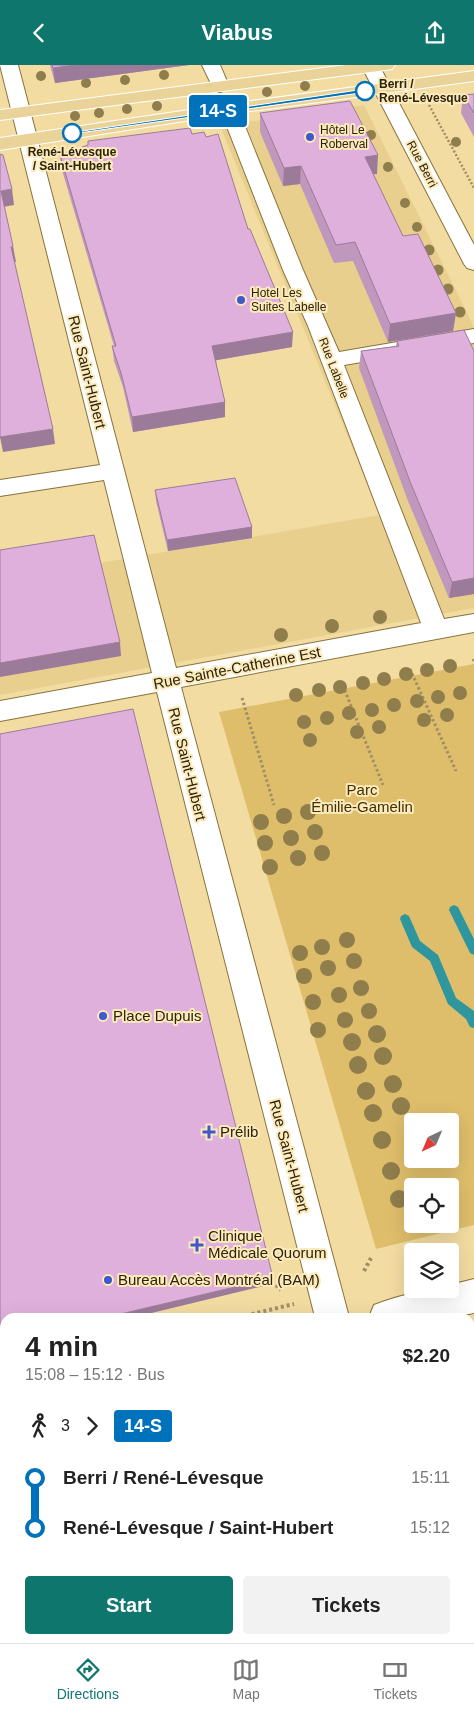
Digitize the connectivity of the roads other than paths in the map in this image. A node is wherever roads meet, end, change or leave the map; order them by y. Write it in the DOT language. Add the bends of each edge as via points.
graph roads {
  1 [pos="9,65"];
  2 [pos="211,65"];
  3 [pos="376,66"];
  4 [pos="474,76"];
  5 [pos="220,86"];
  6 [pos="382,89"];
  7 [pos="230,109"];
  8 [pos="20,113"];
  9 [pos="0,115"];
  10 [pos="27,140"];
  11 [pos="0,143"];
  12 [pos="474,263"];
  13 [pos="474,337"];
  14 [pos="331,360"];
  15 [pos="112,471"];
  16 [pos="0,488"];
  17 [pos="474,623"];
  18 [pos="436,629"];
  19 [pos="166,681"];
  20 [pos="0,711"];
  21 [pos="474,1296"];
  22 [pos="433,1312"];
  23 [pos="331,1313"];
  1 -- 8 [label="street, Rue Saint-Hubert"];
  2 -- 5 [label="street"];
  3 -- 5 [label="main road"];
  3 -- 6 [label="street, Rue Berri"];
  4 -- 6 [label="main road"];
  5 -- 8 [label="main road"];
  6 -- 7 [label="main road"];
  6 -- 12 [label="street, Rue Berri"];
  7 -- 10 [label="main road"];
  7 -- 14 [label="street, Rue Labelle"];
  8 -- 9 [label="main road"];
  8 -- 10 [label="street, Rue Saint-Hubert"];
  10 -- 11 [label="main road"];
  10 -- 15 [label="street, Rue Saint-Hubert"];
  13 -- 14 [label="street"];
  14 -- 18 [label="street, Rue Labelle"];
  15 -- 16 [label="street"];
  15 -- 19 [label="street, Rue Saint-Hubert"];
  17 -- 18 [label="street, Rue Sainte-Catherine Est"];
  18 -- 19 [label="street, Rue Sainte-Catherine Est"];
  19 -- 20 [label="street, Rue Sainte-Catherine Est"];
  19 -- 23 [label="street, Rue Saint-Hubert"];
  21 -- 22 [label="street"];
}
